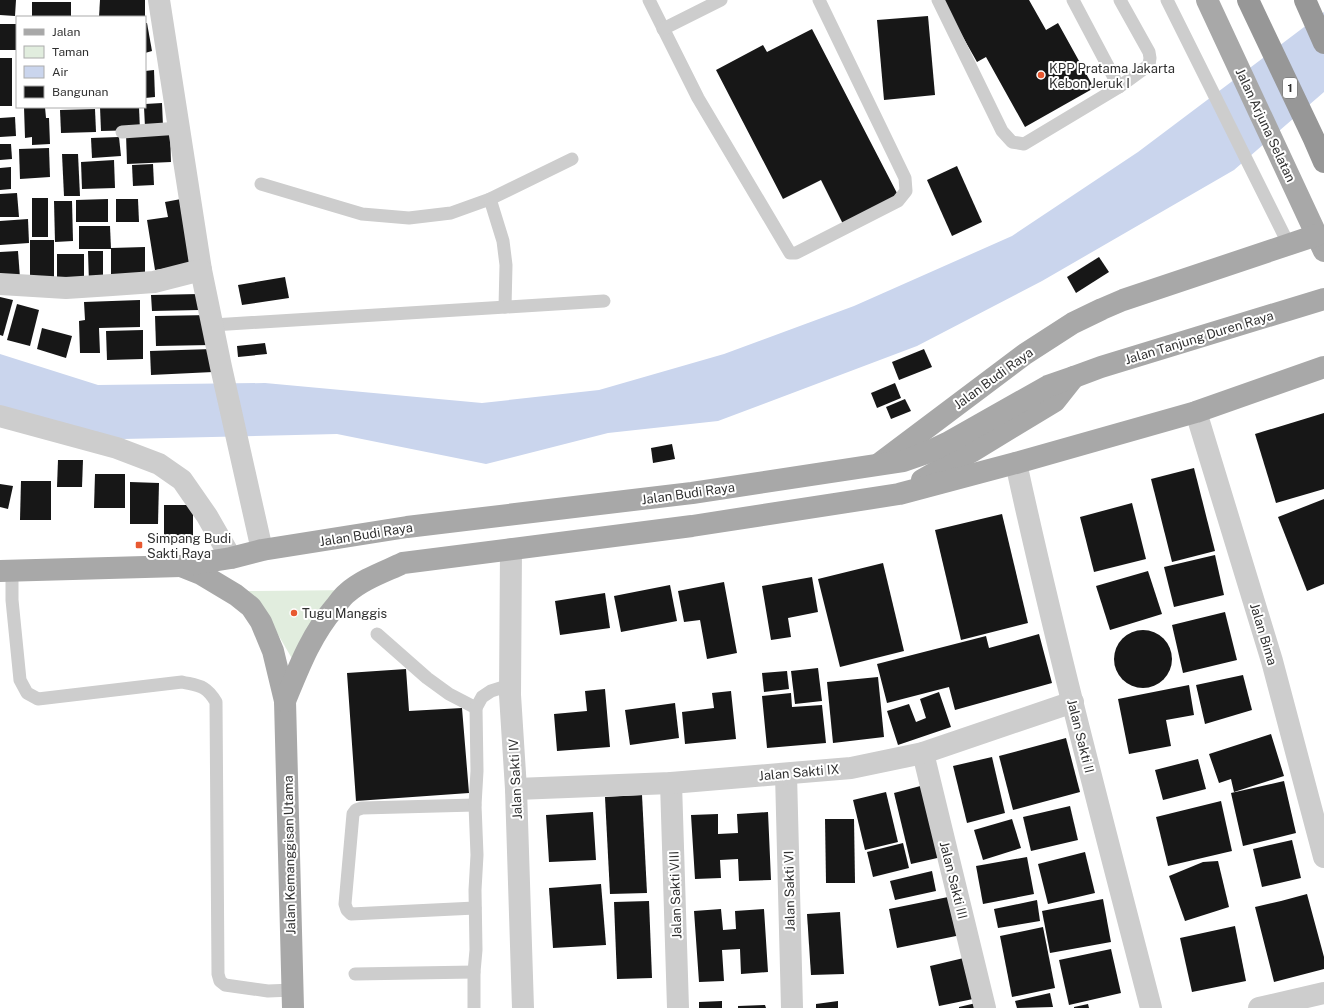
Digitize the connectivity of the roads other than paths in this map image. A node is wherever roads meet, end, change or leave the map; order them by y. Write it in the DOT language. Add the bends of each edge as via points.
graph roads {
  1 [pos="158,0"];
  2 [pos="649,0"];
  3 [pos="722,0"];
  4 [pos="820,0"];
  5 [pos="938,0"];
  6 [pos="1073,0"];
  7 [pos="1120,0"];
  8 [pos="1167,0"];
  9 [pos="1208,0"];
  10 [pos="1248,0"];
  11 [pos="1305,0"];
  12 [pos="663,29"];
  13 [pos="1324,43"];
  14 [pos="1119,87"];
  15 [pos="180,128"];
  16 [pos="122,132"];
  17 [pos="572,159"];
  18 [pos="1324,162"];
  19 [pos="261,184"];
  20 [pos="490,199"];
  21 [pos="1321,243"];
  22 [pos="1289,245"];
  23 [pos="201,270"];
  24 [pos="0,284"];
  25 [pos="1324,299"];
  26 [pos="604,301"];
  27 [pos="505,307"];
  28 [pos="213,325"];
  29 [pos="1324,367"];
  30 [pos="1074,378"];
  31 [pos="1196,412"];
  32 [pos="0,416"];
  33 [pos="1016,463"];
  34 [pos="878,465"];
  35 [pos="899,494"];
  36 [pos="511,549"];
  37 [pos="262,550"];
  38 [pos="231,558"];
  39 [pos="181,566"];
  40 [pos="6,571"];
  41 [pos="377,634"];
  42 [pos="510,685"];
  43 [pos="285,701"];
  44 [pos="1073,702"];
  45 [pos="476,708"];
  46 [pos="922,753"];
  47 [pos="786,774"];
  48 [pos="672,783"];
  49 [pos="516,788"];
  50 [pos="475,804"];
  51 [pos="1324,857"];
  52 [pos="475,908"];
  53 [pos="474,972"];
  54 [pos="355,974"];
  55 [pos="1324,992"];
  56 [pos="293,999"];
  57 [pos="474,1008"];
  58 [pos="523,1008"];
  59 [pos="678,1008"];
  60 [pos="792,1008"];
  61 [pos="985,1008"];
  62 [pos="1151,1008"];
  63 [pos="1259,1008"];
  1 -- 15 [label="street"];
  2 -- 12 [label="lane"];
  3 -- 12 [label="lane"];
  4 -- 12 [label="lane" via="905,178 906,191 898,201 796,253 790,253 698,98"];
  5 -- 14 [label="lane" via="1002,131 1012,142 1024,144"];
  6 -- 14 [label="lane"];
  7 -- 14 [label="lane" via="1150,58 1149,65"];
  8 -- 22 [label="lane"];
  9 -- 21 [label="main road, Jalan Arjuna Selatan"];
  10 -- 18 [label="highway, 1"];
  11 -- 13 [label="highway"];
  15 -- 16 [label="lane"];
  15 -- 23 [label="street"];
  17 -- 20 [label="lane"];
  19 -- 20 [label="lane" via="362,214 409,218 451,213"];
  20 -- 27 [label="lane" via="502,240 506,265"];
  21 -- 22 [label="main road, Jalan Budi Raya"];
  22 -- 34 [label="main road, Jalan Budi Raya" via="1123,300 1072,323 1019,358"];
  23 -- 24 [label="street" via="154,282 112,285 66,288"];
  23 -- 28 [label="street"];
  25 -- 30 [label="main road, Jalan Tanjung Duren Raya" via="1101,367"];
  26 -- 27 [label="lane"];
  27 -- 28 [label="lane"];
  28 -- 37 [label="street"];
  29 -- 31 [label="main road"];
  30 -- 34 [label="main road, Jalan Tanjung Duren Raya" via="1048,386 926,453 903,461"];
  30 -- 35 [label="main road, Jalan Tanjung Duren Raya" via="1055,401"];
  31 -- 33 [label="main road"];
  31 -- 51 [label="street, Jalan Bima" via="1272,661"];
  32 -- 38 [label="street" via="117,448 159,464 182,480 207,516"];
  33 -- 35 [label="main road"];
  33 -- 44 [label="street, Jalan Sakti II"];
  34 -- 37 [label="main road, Jalan Budi Raya" via="692,493 407,527"];
  35 -- 36 [label="main road"];
  36 -- 42 [label="street, Jalan Sakti IV"];
  36 -- 43 [label="main road, Jalan Kemanggisan Utama" via="403,563 370,578 347,593 315,634"];
  37 -- 38 [label="main road, Jalan Budi Raya"];
  38 -- 39 [label="main road, Jalan Budi Raya"];
  39 -- 40 [label="main road, Jalan Budi Raya"];
  39 -- 43 [label="main road, Jalan Kemanggisan Utama" via="201,574 251,607 261,622 273,651"];
  40 -- 56 [label="lane" via="12,600 20,680 28,693 38,699 182,682 200,686 210,692 216,702 218,974 220,981 225,985 268,991"];
  41 -- 45 [label="lane" via="427,678"];
  42 -- 45 [label="lane" via="482,697"];
  42 -- 49 [label="street, Jalan Sakti IV"];
  43 -- 56 [label="main road, Jalan Kemanggisan Utama"];
  44 -- 46 [label="street, Jalan Sakti IX"];
  44 -- 62 [label="street, Jalan Sakti II"];
  45 -- 50 [label="lane"];
  46 -- 47 [label="street, Jalan Sakti IX" via="851,768"];
  46 -- 61 [label="street, Jalan Sakti III"];
  47 -- 48 [label="street, Jalan Sakti IX"];
  47 -- 60 [label="street, Jalan Sakti VI"];
  48 -- 49 [label="street, Jalan Sakti IX"];
  48 -- 59 [label="street, Jalan Sakti VIII"];
  49 -- 58 [label="street, Jalan Sakti IV"];
  50 -- 52 [label="lane"];
  50 -- 52 [label="lane" via="356,810 353,814 345,904 351,914"];
  52 -- 53 [label="lane"];
  53 -- 54 [label="lane"];
  53 -- 57 [label="lane"];
  55 -- 63 [label="street"];
}
